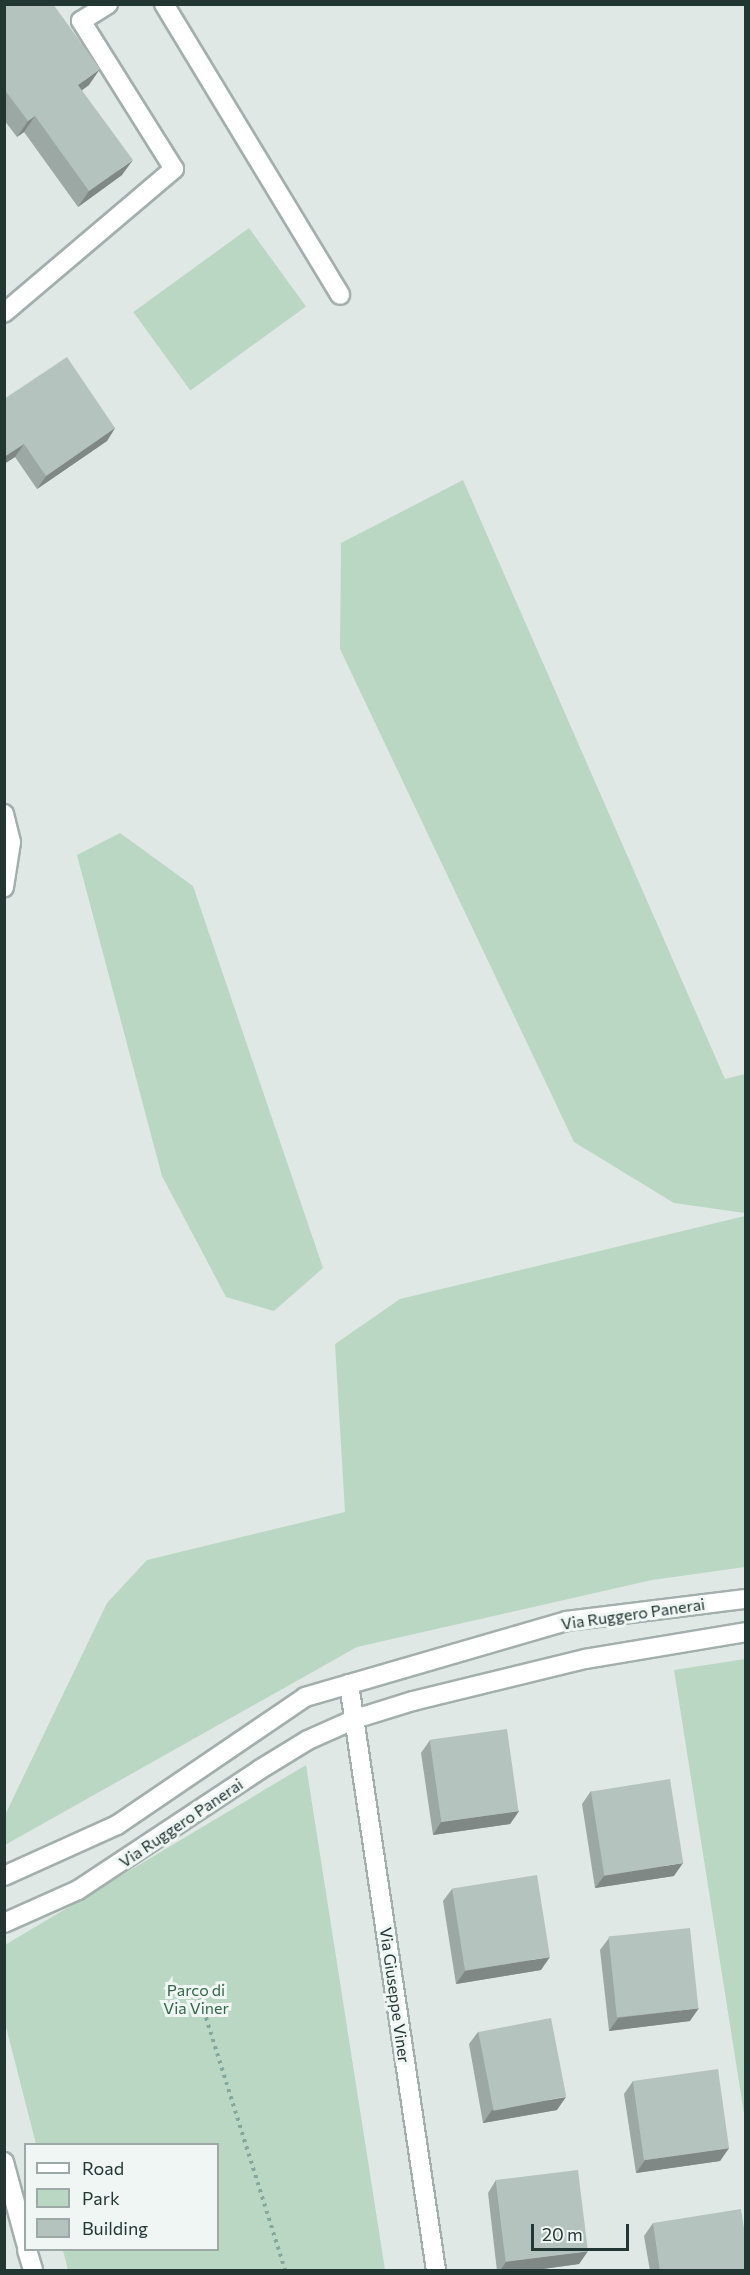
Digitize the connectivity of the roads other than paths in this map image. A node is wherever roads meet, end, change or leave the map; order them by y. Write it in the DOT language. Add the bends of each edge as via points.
graph roads {
  1 [pos="108,4"];
  2 [pos="164,4"];
  3 [pos="340,295"];
  4 [pos="4,313"];
  5 [pos="4,814"];
  6 [pos="4,888"];
  7 [pos="746,1599"];
  8 [pos="746,1632"];
  9 [pos="349,1684"];
  10 [pos="355,1719"];
  11 [pos="4,1876"];
  12 [pos="4,1923"];
  13 [pos="4,2162"];
  14 [pos="24,2236"];
  15 [pos="27,2251"];
  16 [pos="33,2271"];
  17 [pos="436,2271"];
  1 -- 4 [label="street" via="81,21 174,169"];
  2 -- 3 [label="street"];
  5 -- 6 [label="street" via="11,842"];
  7 -- 9 [label="street, Via Ruggero Panerai" via="566,1622"];
  8 -- 10 [label="street, Via Ruggero Panerai" via="585,1659"];
  9 -- 10 [label="street"];
  9 -- 11 [label="street, Via Ruggero Panerai" via="305,1697 117,1825"];
  10 -- 12 [label="street, Via Ruggero Panerai" via="308,1740 259,1770 78,1890"];
  10 -- 17 [label="street, Via Giuseppe Viner"];
  13 -- 14 [label="street"];
  15 -- 16 [label="street"];
}
